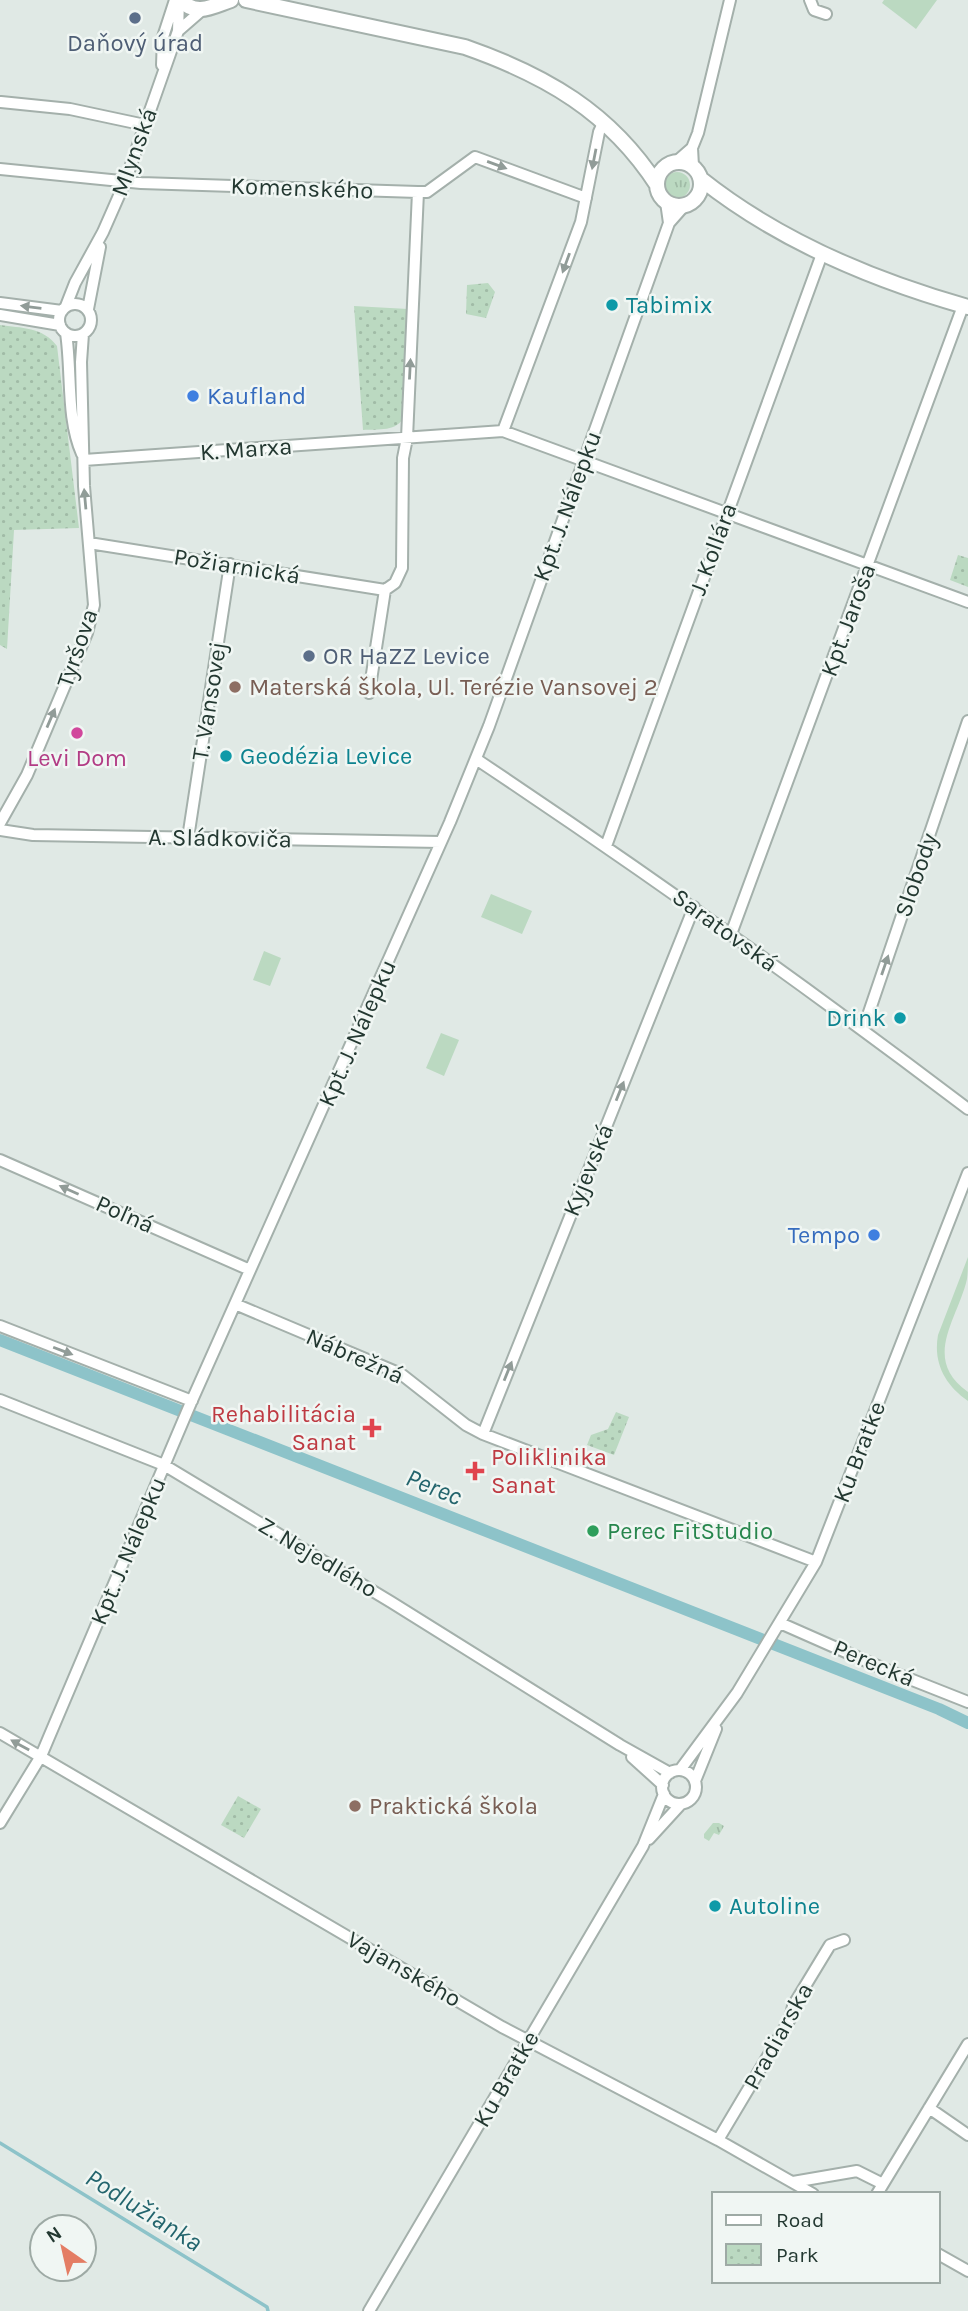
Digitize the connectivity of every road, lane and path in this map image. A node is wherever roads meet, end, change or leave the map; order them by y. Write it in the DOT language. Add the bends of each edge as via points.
graph roads {
  1 [pos="178,0"];
  2 [pos="231,0"];
  3 [pos="246,0"];
  4 [pos="730,0"];
  5 [pos="810,0"];
  6 [pos="201,11"];
  7 [pos="826,14"];
  8 [pos="178,31"];
  9 [pos="162,71"];
  10 [pos="1,102"];
  11 [pos="604,121"];
  12 [pos="145,125"];
  13 [pos="692,148"];
  14 [pos="644,164"];
  15 [pos="671,164"];
  16 [pos="0,169"];
  17 [pos="697,173"];
  18 [pos="124,182"];
  19 [pos="657,185"];
  20 [pos="418,192"];
  21 [pos="697,197"];
  22 [pos="586,198"];
  23 [pos="729,201"];
  24 [pos="666,202"];
  25 [pos="684,206"];
  26 [pos="669,223"];
  27 [pos="103,232"];
  28 [pos="822,254"];
  29 [pos="0,303"];
  30 [pos="966,306"];
  31 [pos="64,308"];
  32 [pos="88,309"];
  33 [pos="0,315"];
  34 [pos="63,329"];
  35 [pos="83,334"];
  36 [pos="503,431"];
  37 [pos="407,438"];
  38 [pos="84,460"];
  39 [pos="583,461"];
  40 [pos="726,514"];
  41 [pos="89,543"];
  42 [pos="230,564"];
  43 [pos="867,566"];
  44 [pos="385,590"];
  45 [pos="968,602"];
  46 [pos="369,693"];
  47 [pos="968,721"];
  48 [pos="476,759"];
  49 [pos="0,823"];
  50 [pos="0,830"];
  51 [pos="188,838"];
  52 [pos="441,842"];
  53 [pos="606,846"];
  54 [pos="694,907"];
  55 [pos="731,934"];
  56 [pos="863,1030"];
  57 [pos="968,1109"];
  58 [pos="0,1160"];
  59 [pos="968,1173"];
  60 [pos="250,1270"];
  61 [pos="235,1304"];
  62 [pos="0,1326"];
  63 [pos="0,1400"];
  64 [pos="190,1404"];
  65 [pos="483,1434"];
  66 [pos="164,1465"];
  67 [pos="816,1562"];
  68 [pos="779,1623"];
  69 [pos="968,1702"];
  70 [pos="721,1717"];
  71 [pos="0,1734"];
  72 [pos="620,1745"];
  73 [pos="41,1756"];
  74 [pos="675,1772"];
  75 [pos="695,1781"];
  76 [pos="664,1790"];
  77 [pos="681,1804"];
  78 [pos="0,1823"];
  79 [pos="643,1846"];
  80 [pos="844,1940"];
  81 [pos="529,2041"];
  82 [pos="968,2044"];
  83 [pos="929,2108"];
  84 [pos="968,2135"];
  85 [pos="718,2140"];
  86 [pos="793,2182"];
  87 [pos="880,2189"];
  88 [pos="810,2192"];
  89 [pos="940,2255"];
  90 [pos="968,2271"];
  91 [pos="369,2311"];
  1 -- 6 [label="street"];
  1 -- 8 [label="street, Mlynská"];
  1 -- 9 [label="street, Mlynská" via="163,37"];
  2 -- 6 [label="street"];
  3 -- 11 [label="street" via="465,47 527,72"];
  4 -- 13 [label="street"];
  5 -- 7 [label="street" via="814,9"];
  6 -- 8 [label="street, Mlynská"];
  8 -- 9 [label="street, Mlynská"];
  9 -- 12 [label="street, Mlynská"];
  10 -- 12 [label="street" via="70,109"];
  11 -- 14 [label="street"];
  11 -- 22 [label="street, one-way"];
  12 -- 18 [label="street, Mlynská"];
  13 -- 15 [label="street"];
  13 -- 17 [label="street"];
  14 -- 15 [label="street"];
  14 -- 19 [label="street"];
  15 -- 17 [label="street"];
  15 -- 19 [label="street" via="659,174"];
  16 -- 18 [label="street, Komenského"];
  17 -- 21 [label="street" via="701,188"];
  17 -- 23 [label="street"];
  18 -- 20 [label="street, Komenského"];
  18 -- 27 [label="street, Mlynská"];
  19 -- 24 [label="street"];
  20 -- 22 [label="street, Komenského, one-way" via="427,192 475,157"];
  37 -- 20 [label="street, one-way"];
  21 -- 23 [label="street"];
  21 -- 25 [label="street"];
  22 -- 36 [label="street, one-way"];
  23 -- 28 [label="street"];
  24 -- 25 [label="street"];
  24 -- 26 [label="street, Kpt. J. Nálepku"];
  25 -- 26 [label="street, Kpt. J. Nálepku"];
  26 -- 39 [label="street, Kpt. J. Nálepku"];
  27 -- 31 [label="street, Mlynská"];
  27 -- 32 [label="street, Mlynská"];
  28 -- 30 [label="street"];
  28 -- 40 [label="street, J. Kollára"];
  31 -- 29 [label="street, one-way"];
  30 -- 43 [label="street, Kpt. Jaroša"];
  31 -- 32 [label="street" via="74,303"];
  31 -- 34 [label="street"];
  32 -- 35 [label="street" via="91,324"];
  33 -- 34 [label="street"];
  34 -- 35 [label="street"];
  34 -- 38 [label="street, Tyršova" via="71,362 74,436"];
  35 -- 38 [label="street, Tyršova"];
  36 -- 37 [label="street, K. Marxa"];
  36 -- 39 [label="street, K. Marxa"];
  37 -- 38 [label="street, K. Marxa"];
  37 -- 44 [label="street" via="402,568 395,583"];
  41 -- 38 [label="street, Tyršova, one-way"];
  39 -- 40 [label="street, K. Marxa"];
  39 -- 48 [label="street, Kpt. J. Nálepku"];
  40 -- 43 [label="street, K. Marxa"];
  40 -- 53 [label="street, J. Kollára"];
  41 -- 42 [label="street, Požiarnická"];
  49 -- 41 [label="street, Tyršova, one-way" via="27,775 87,633 94,605"];
  42 -- 44 [label="street, Požiarnická"];
  42 -- 51 [label="street, T. Vansovej"];
  43 -- 45 [label="street, K. Marxa"];
  43 -- 55 [label="street, Kpt. Jaroša"];
  44 -- 46 [label="street"];
  56 -- 47 [label="street, Slobody, one-way"];
  48 -- 52 [label="street, Kpt. J. Nálepku"];
  48 -- 53 [label="street, Saratovská"];
  50 -- 51 [label="street, A. Sládkoviča" via="33,835"];
  51 -- 52 [label="street, A. Sládkoviča"];
  52 -- 60 [label="street, Kpt. J. Nálepku"];
  53 -- 54 [label="street, Saratovská"];
  54 -- 55 [label="street, Saratovská"];
  65 -- 54 [label="street, Kyjevská, one-way"];
  55 -- 56 [label="street, Saratovská"];
  56 -- 57 [label="street, Saratovská"];
  60 -- 58 [label="street, Poľná, one-way"];
  59 -- 67 [label="street, Ku Bratke"];
  60 -- 61 [label="street, Kpt. J. Nálepku"];
  61 -- 64 [label="street, Kpt. J. Nálepku"];
  61 -- 65 [label="street, Nábrežná" via="401,1374"];
  62 -- 64 [label="street, one-way"];
  63 -- 66 [label="street, Z. Nejedlého"];
  64 -- 66 [label="street, Kpt. J. Nálepku"];
  65 -- 67 [label="street, Nábrežná"];
  66 -- 72 [label="street, Z. Nejedlého"];
  66 -- 73 [label="street, Kpt. J. Nálepku"];
  67 -- 68 [label="street, Ku Bratke"];
  68 -- 69 [label="street, Perecká"];
  68 -- 70 [label="street, Ku Bratke"];
  70 -- 74 [label="street, Ku Bratke"];
  70 -- 75 [label="street, Ku Bratke"];
  73 -- 71 [label="street, Vajanského, one-way"];
  72 -- 74 [label="street, Z. Nejedlého"];
  72 -- 76 [label="street, Z. Nejedlého"];
  73 -- 78 [label="street, Kpt. J. Nálepku"];
  73 -- 81 [label="street, Vajanského"];
  74 -- 75 [label="street" via="689,1773"];
  74 -- 76 [label="street"];
  75 -- 77 [label="street" via="694,1796"];
  76 -- 77 [label="street" via="671,1802"];
  76 -- 79 [label="street, Ku Bratke"];
  77 -- 79 [label="street, Ku Bratke"];
  79 -- 81 [label="street, Ku Bratke"];
  80 -- 85 [label="street, Pradiarska" via="830,1945"];
  81 -- 85 [label="street, Vajanského"];
  81 -- 91 [label="street, Ku Bratke"];
  82 -- 83 [label="street"];
  83 -- 84 [label="street"];
  83 -- 87 [label="street"];
  85 -- 86 [label="street, Vajanského"];
  86 -- 87 [label="street" via="857,2171"];
  86 -- 88 [label="street, Vajanského"];
  89 -- 90 [label="street"];
}
